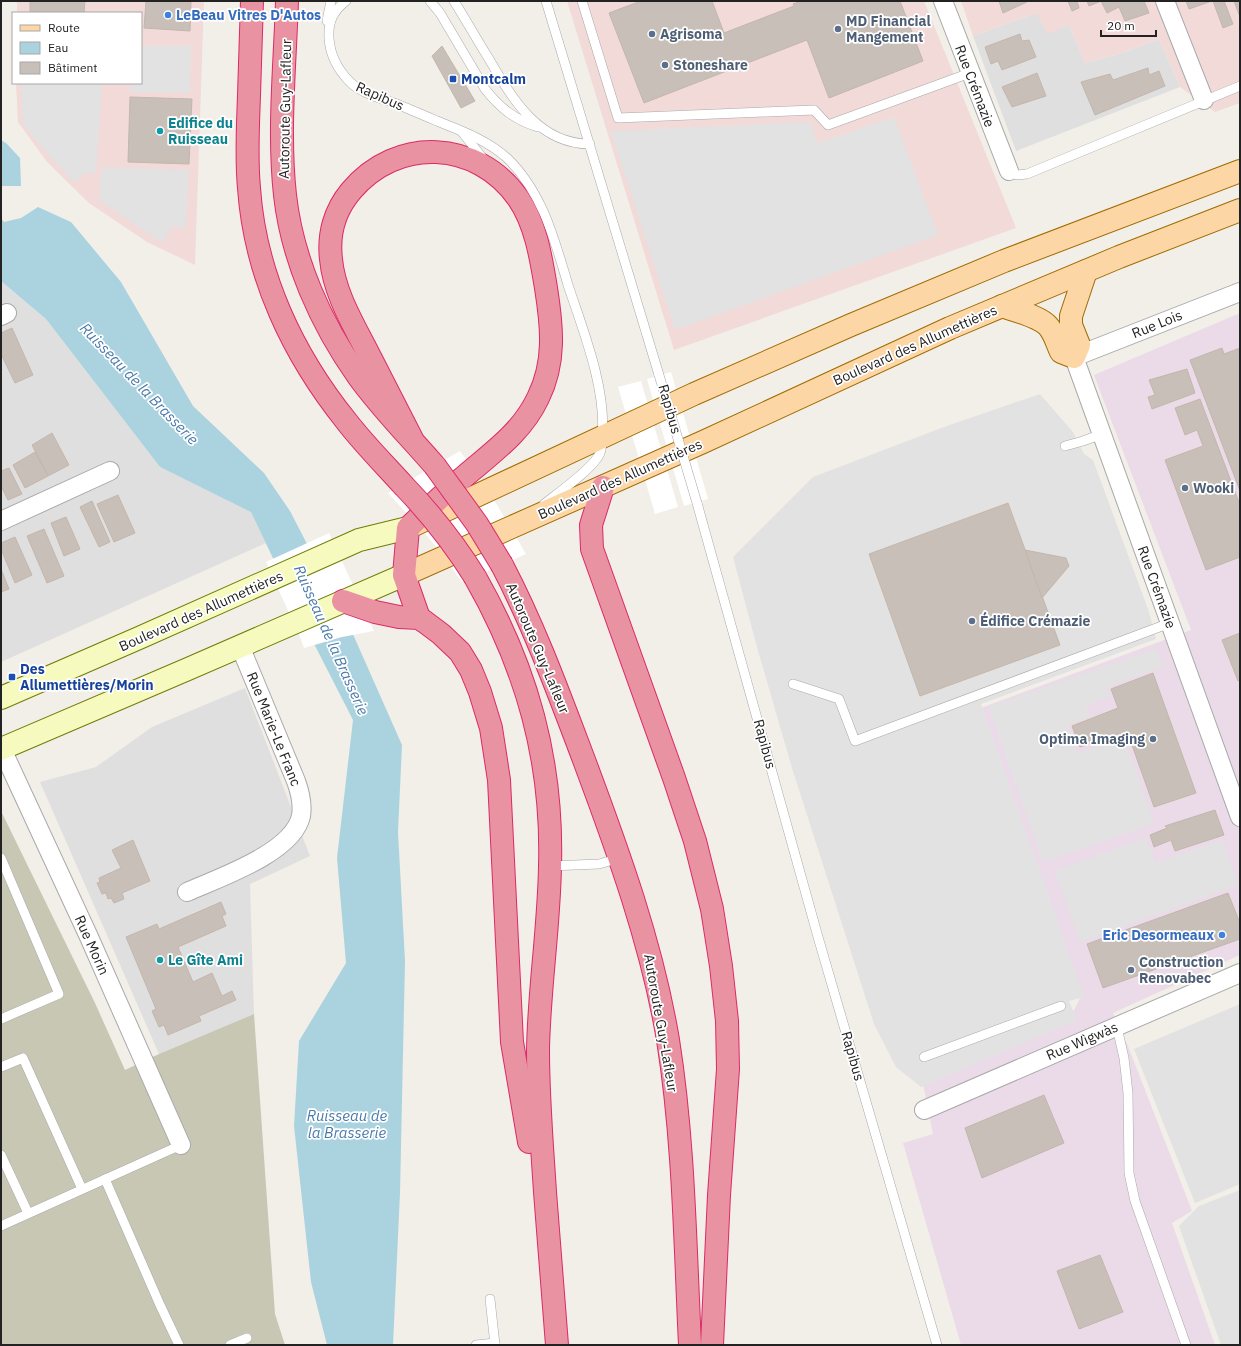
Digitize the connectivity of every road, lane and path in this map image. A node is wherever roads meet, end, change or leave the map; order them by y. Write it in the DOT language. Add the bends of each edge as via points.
graph roads {
  1 [pos="252,1"];
  2 [pos="287,1"];
  3 [pos="331,1"];
  4 [pos="346,1"];
  5 [pos="430,1"];
  6 [pos="454,1"];
  7 [pos="546,1"];
  8 [pos="582,1"];
  9 [pos="942,1"];
  10 [pos="1165,1"];
  11 [pos="329,32"];
  12 [pos="970,73"];
  13 [pos="1240,86"];
  14 [pos="1204,100"];
  15 [pos="539,127"];
  16 [pos="461,130"];
  17 [pos="590,144"];
  18 [pos="1009,171"];
  19 [pos="1240,171"];
  20 [pos="496,174"];
  21 [pos="1240,210"];
  22 [pos="1086,271"];
  23 [pos="1240,292"];
  24 [pos="1002,306"];
  25 [pos="1074,357"];
  26 [pos="1102,434"];
  27 [pos="602,437"];
  28 [pos="412,439"];
  29 [pos="1065,446"];
  30 [pos="110,471"];
  31 [pos="603,487"];
  32 [pos="1,521"];
  33 [pos="520,524"];
  34 [pos="408,528"];
  35 [pos="404,575"];
  36 [pos="355,601"];
  37 [pos="418,618"];
  38 [pos="1170,624"];
  39 [pos="240,646"];
  40 [pos="793,684"];
  41 [pos="1,698"];
  42 [pos="1,748"];
  43 [pos="1240,817"];
  44 [pos="1,858"];
  45 [pos="620,858"];
  46 [pos="550,866"];
  47 [pos="187,892"];
  48 [pos="1240,973"];
  49 [pos="1061,1006"];
  50 [pos="1,1019"];
  51 [pos="1116,1026"];
  52 [pos="924,1057"];
  53 [pos="1,1067"];
  54 [pos="924,1110"];
  55 [pos="181,1145"];
  56 [pos="1,1155"];
  57 [pos="105,1179"];
  58 [pos="82,1189"];
  59 [pos="28,1213"];
  60 [pos="1,1226"];
  61 [pos="552,1270"];
  62 [pos="490,1299"];
  63 [pos="247,1338"];
  64 [pos="495,1344"];
  65 [pos="179,1345"];
  66 [pos="230,1345"];
  67 [pos="476,1345"];
  68 [pos="557,1345"];
  69 [pos="690,1345"];
  70 [pos="712,1345"];
  71 [pos="937,1345"];
  72 [pos="1186,1345"];
  1 -- 46 [label="highway, Autoroute Guy-Lafleur, bridge" via="247,139 249,196 266,276 286,326 318,383 346,422 440,527 475,577 492,608 509,644 536,726 549,803"];
  2 -- 28 [label="highway, Autoroute Guy-Lafleur" via="283,157 285,196 294,239 305,276 337,343 371,393"];
  3 -- 11 [label="lane, Rapibus" via="328,16"];
  4 -- 11 [label="lane, Rapibus" via="334,13"];
  5 -- 15 [label="lane" via="492,98 515,118"];
  6 -- 15 [label="lane" via="506,89"];
  7 -- 17 [label="lane, Rapibus"];
  8 -- 12 [label="lane" via="618,118 814,110 828,125"];
  9 -- 12 [label="street, Rue Crémazie"];
  10 -- 14 [label="street"];
  11 -- 16 [label="lane, Rapibus" via="334,60 343,74 357,87"];
  12 -- 18 [label="street, Rue Crémazie"];
  13 -- 14 [label="lane"];
  14 -- 18 [label="lane" via="1027,174 1017,175"];
  15 -- 17 [label="lane" via="558,138"];
  16 -- 20 [label="lane, Rapibus"];
  16 -- 27 [label="lane, Rapibus" via="485,142 507,158 525,180 544,213 596,375 602,410"];
  17 -- 71 [label="lane, Rapibus, bridge" via="697,503 818,937"];
  19 -- 27 [label="main road, Boulevard des Allumettières" via="924,294 732,377"];
  20 -- 28 [label="highway" via="474,161 452,154 429,152 406,155 385,163 356,185 342,204 333,225 331,259 339,292"];
  20 -- 34 [label="highway" via="523,206 537,243 551,324 552,353 548,373 539,397 519,428 500,448 464,476"];
  21 -- 22 [label="main road, Boulevard des Allumettières"];
  22 -- 24 [label="main road, Boulevard des Allumettières"];
  22 -- 25 [label="main road" via="1071,316 1071,325 1079,345"];
  23 -- 25 [label="street, Rue Lois"];
  24 -- 25 [label="main road" via="1044,322 1052,331 1061,352"];
  24 -- 31 [label="main road, Boulevard des Allumettières"];
  25 -- 26 [label="street, Rue Crémazie"];
  26 -- 29 [label="lane"];
  26 -- 38 [label="street, Rue Crémazie"];
  27 -- 33 [label="lane, Rapibus" via="599,455 592,465"];
  27 -- 34 [label="main road, Boulevard des Allumettières"];
  28 -- 45 [label="highway, Autoroute Guy-Lafleur, bridge" via="470,513 502,565 526,613 565,708"];
  30 -- 32 [label="street"];
  31 -- 33 [label="main road, Boulevard des Allumettières"];
  31 -- 70 [label="highway" via="591,525 592,549 695,840 712,909 724,986 728,1069"];
  33 -- 35 [label="main road, Boulevard des Allumettières"];
  34 -- 35 [label="highway"];
  34 -- 41 [label="main road, Boulevard des Allumettières" via="359,540"];
  35 -- 36 [label="main road, Boulevard des Allumettières"];
  35 -- 37 [label="highway"];
  36 -- 37 [label="highway" via="387,615"];
  36 -- 39 [label="main road, Boulevard des Allumettières" via="293,623"];
  37 -- 61 [label="highway" via="448,640 460,652 471,670 484,704 494,744 501,800 512,1042"];
  38 -- 40 [label="lane" via="855,741 840,699"];
  38 -- 43 [label="street, Rue Crémazie"];
  39 -- 42 [label="main road, Boulevard des Allumettières"];
  39 -- 47 [label="street, Rue Marie-Le Franc" via="296,780 300,793 301,816 290,836 272,852"];
  42 -- 55 [label="street, Rue Morin" via="89,937"];
  44 -- 50 [label="lane" via="59,994"];
  45 -- 46 [label="lane" via="600,864"];
  45 -- 69 [label="highway, Autoroute Guy-Lafleur" via="650,955 672,1067 683,1184"];
  46 -- 61 [label="highway, Autoroute Guy-Lafleur" via="538,1064 540,1129"];
  48 -- 51 [label="street, Rue Wìgwàs"];
  49 -- 52 [label="lane"];
  51 -- 54 [label="street, Rue Wìgwàs"];
  51 -- 72 [label="lane" via="1124,1058 1128,1093 1129,1173 1135,1201"];
  53 -- 58 [label="lane" via="23,1058"];
  55 -- 57 [label="lane"];
  56 -- 59 [label="lane"];
  57 -- 58 [label="lane"];
  57 -- 65 [label="lane"];
  58 -- 59 [label="lane"];
  59 -- 60 [label="lane"];
  61 -- 68 [label="highway, Autoroute Guy-Lafleur"];
  62 -- 64 [label="lane"];
  63 -- 66 [label="lane"];
  64 -- 67 [label="lane"];
}
